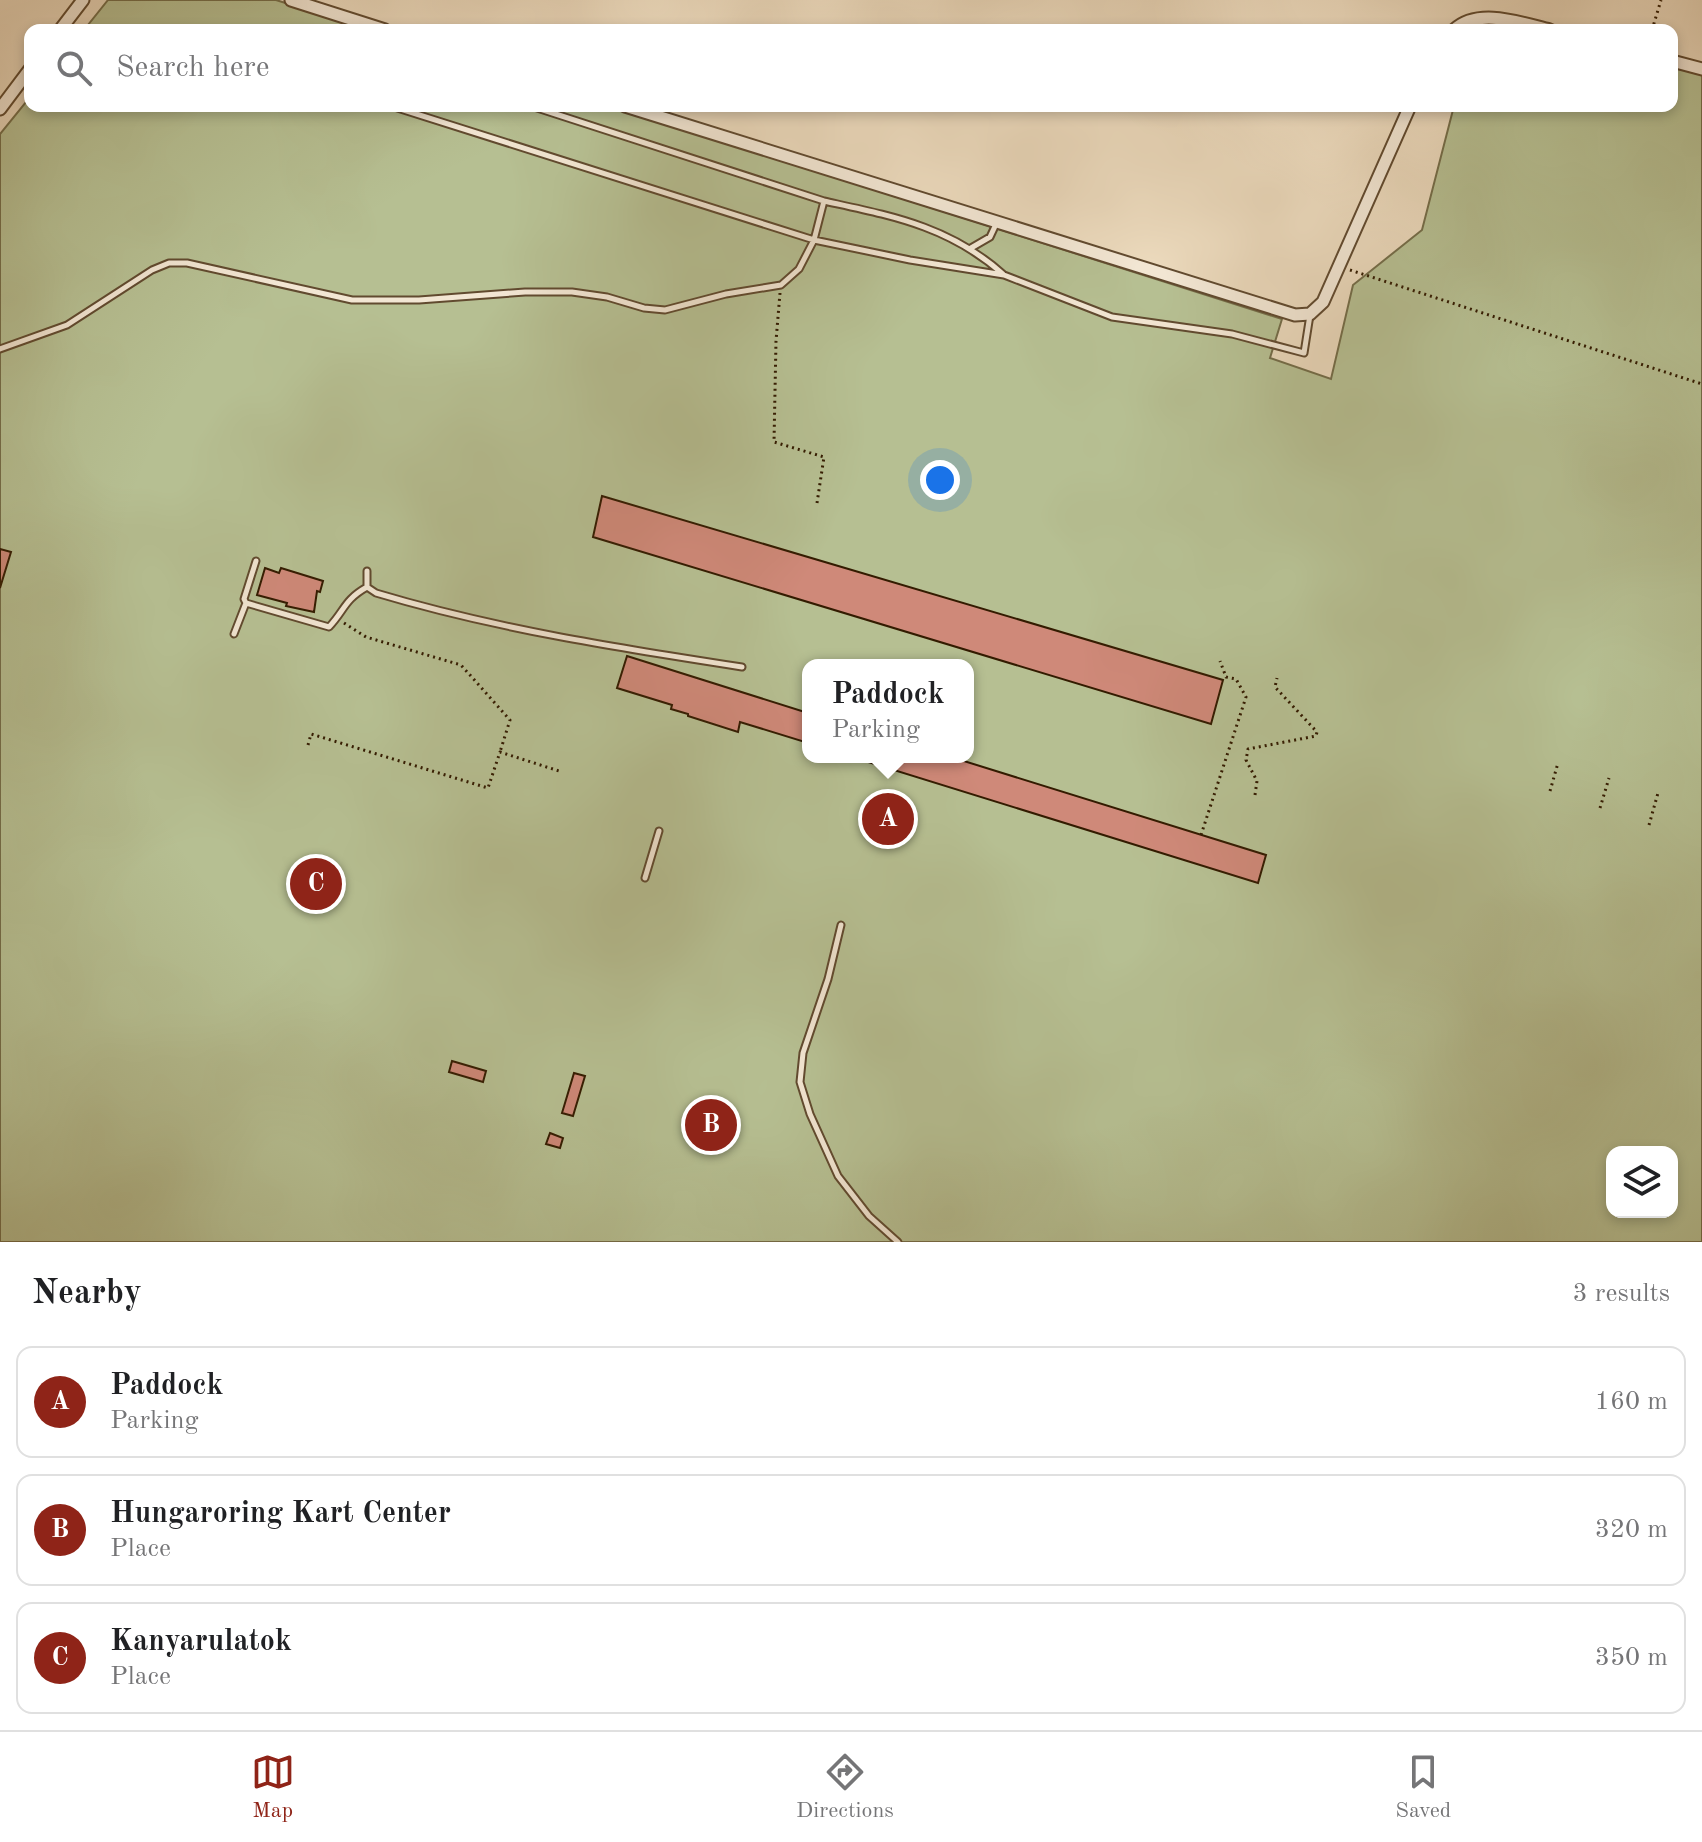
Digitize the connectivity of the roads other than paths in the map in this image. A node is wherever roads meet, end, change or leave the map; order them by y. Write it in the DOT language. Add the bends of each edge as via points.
graph roads {
  1 [pos="83,0"];
  2 [pos="291,0"];
  3 [pos="65,24"];
  4 [pos="366,24"];
  5 [pos="1461,24"];
  6 [pos="1525,24"];
  7 [pos="1678,63"];
  8 [pos="1702,69"];
  9 [pos="24,77"];
  10 [pos="0,109"];
  11 [pos="410,112"];
  12 [pos="549,112"];
  13 [pos="644,112"];
  14 [pos="1407,112"];
  15 [pos="824,201"];
  16 [pos="997,221"];
  17 [pos="814,240"];
  18 [pos="971,248"];
  19 [pos="1004,275"];
  20 [pos="1310,314"];
  21 [pos="0,349"];
  22 [pos="256,561"];
  23 [pos="367,571"];
  24 [pos="367,587"];
  25 [pos="246,603"];
  26 [pos="234,634"];
  27 [pos="742,667"];
  28 [pos="659,831"];
  29 [pos="645,878"];
  30 [pos="841,925"];
  31 [pos="898,1242"];
  1 -- 3 [label="street"];
  2 -- 4 [label="street"];
  5 -- 6 [label="street" via="1485,18"];
  7 -- 8 [label="street"];
  9 -- 10 [label="street"];
  11 -- 17 [label="lane"];
  12 -- 15 [label="lane"];
  13 -- 16 [label="street"];
  14 -- 20 [label="street" via="1323,302"];
  15 -- 17 [label="lane"];
  15 -- 18 [label="lane" via="943,233"];
  16 -- 18 [label="lane" via="990,237"];
  16 -- 20 [label="street" via="1295,315"];
  17 -- 19 [label="lane"];
  17 -- 21 [label="lane" via="799,269 781,285 665,310 572,292 352,300 169,263 67,325"];
  18 -- 19 [label="lane"];
  19 -- 20 [label="lane" via="1112,317 1232,334 1304,353"];
  22 -- 25 [label="lane"];
  23 -- 24 [label="lane"];
  24 -- 25 [label="lane" via="347,600 329,627"];
  24 -- 27 [label="lane" via="481,623"];
  25 -- 26 [label="lane"];
  28 -- 29 [label="lane"];
  30 -- 31 [label="lane" via="803,1053 800,1082 838,1176"];
}
